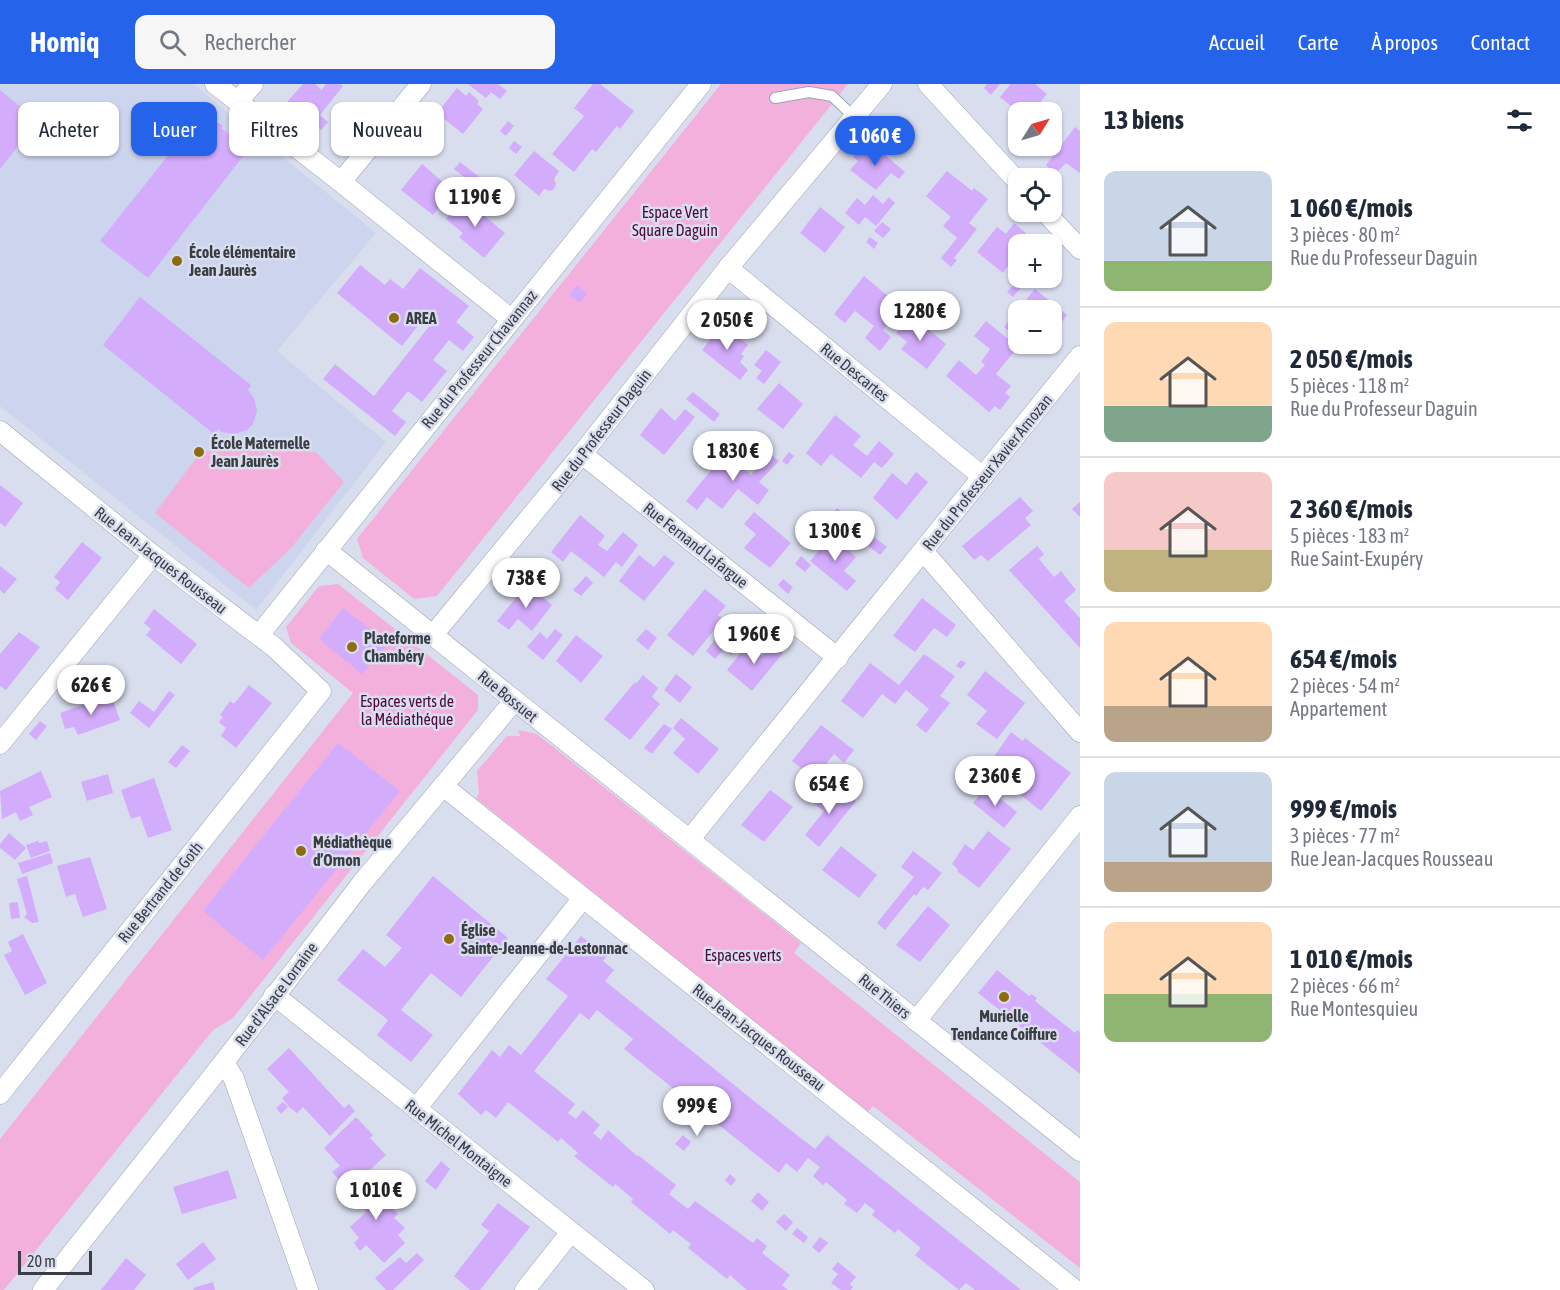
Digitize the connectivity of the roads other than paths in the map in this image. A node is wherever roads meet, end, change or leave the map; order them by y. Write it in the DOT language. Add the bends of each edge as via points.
graph roads {
  1 [pos="215,84"];
  2 [pos="253,84"];
  3 [pos="421,84"];
  4 [pos="701,84"];
  5 [pos="882,84"];
  6 [pos="928,84"];
  7 [pos="775,98"];
  8 [pos="237,102"];
  9 [pos="854,117"];
  10 [pos="307,156"];
  11 [pos="1008,171"];
  12 [pos="341,182"];
  13 [pos="1054,222"];
  14 [pos="1080,249"];
  15 [pos="728,268"];
  16 [pos="511,319"];
  17 [pos="1080,356"];
  18 [pos="0,431"];
  19 [pos="582,454"];
  20 [pos="983,477"];
  21 [pos="326,550"];
  22 [pos="923,551"];
  23 [pos="153,555"];
  24 [pos="259,635"];
  25 [pos="433,635"];
  26 [pos="837,658"];
  27 [pos="321,691"];
  28 [pos="514,701"];
  29 [pos="1080,732"];
  30 [pos="0,744"];
  31 [pos="442,786"];
  32 [pos="1080,816"];
  33 [pos="690,839"];
  34 [pos="583,898"];
  35 [pos="274,995"];
  36 [pos="916,1021"];
  37 [pos="224,1062"];
  38 [pos="0,1094"];
  39 [pos="417,1109"];
  40 [pos="1080,1151"];
  41 [pos="571,1232"];
  42 [pos="43,1290"];
  43 [pos="308,1290"];
  44 [pos="525,1290"];
  45 [pos="644,1290"];
  46 [pos="1075,1290"];
  1 -- 8 [label="street"];
  2 -- 8 [label="street"];
  3 -- 12 [label="street"];
  4 -- 16 [label="street, Rue du Professeur Chavannaz"];
  5 -- 9 [label="street, Rue du Professeur Daguin"];
  6 -- 11 [label="street"];
  7 -- 9 [label="lane" via="809,92 832,96"];
  9 -- 15 [label="street, Rue du Professeur Daguin"];
  10 -- 12 [label="street"];
  12 -- 16 [label="street"];
  13 -- 14 [label="street"];
  15 -- 19 [label="street, Rue du Professeur Daguin"];
  15 -- 20 [label="street, Rue Descartes"];
  16 -- 21 [label="street, Rue du Professeur Chavannaz"];
  17 -- 20 [label="street, Rue du Professeur Xavier Arnozan"];
  18 -- 23 [label="street, Rue Jean-Jacques Rousseau"];
  19 -- 25 [label="street, Rue du Professeur Daguin"];
  19 -- 26 [label="street, Rue Fernand Lafargue"];
  20 -- 22 [label="street, Rue du Professeur Xavier Arnozan"];
  21 -- 24 [label="street, Rue du Professeur Chavannaz"];
  21 -- 25 [label="street, Rue Bossuet"];
  22 -- 26 [label="street, Rue du Professeur Xavier Arnozan"];
  22 -- 29 [label="street"];
  23 -- 24 [label="street, Rue Jean-Jacques Rousseau"];
  23 -- 30 [label="street"];
  24 -- 27 [label="street, Rue Jean-Jacques Rousseau"];
  25 -- 28 [label="street, Rue Bossuet"];
  26 -- 33 [label="street, Rue du Professeur Xavier Arnozan"];
  27 -- 38 [label="street, Rue Bertrand de Goth"];
  28 -- 31 [label="street, Rue d'Alsace Lorraine"];
  28 -- 33 [label="street, Rue Bossuet"];
  31 -- 34 [label="street, Rue Jean-Jacques Rousseau"];
  31 -- 35 [label="street, Rue d'Alsace Lorraine"];
  32 -- 36 [label="street"];
  33 -- 36 [label="street, Rue Thiers"];
  34 -- 39 [label="street"];
  34 -- 46 [label="street, Rue Jean-Jacques Rousseau"];
  35 -- 37 [label="street, Rue d'Alsace Lorraine"];
  35 -- 39 [label="street, Rue Michel Montaigne"];
  36 -- 40 [label="street, Rue Thiers"];
  37 -- 42 [label="street, Rue d'Alsace Lorraine"];
  37 -- 43 [label="street" via="234,1079"];
  39 -- 41 [label="street, Rue Michel Montaigne"];
  41 -- 44 [label="street"];
  41 -- 45 [label="street, Rue Michel Montaigne"];
}
